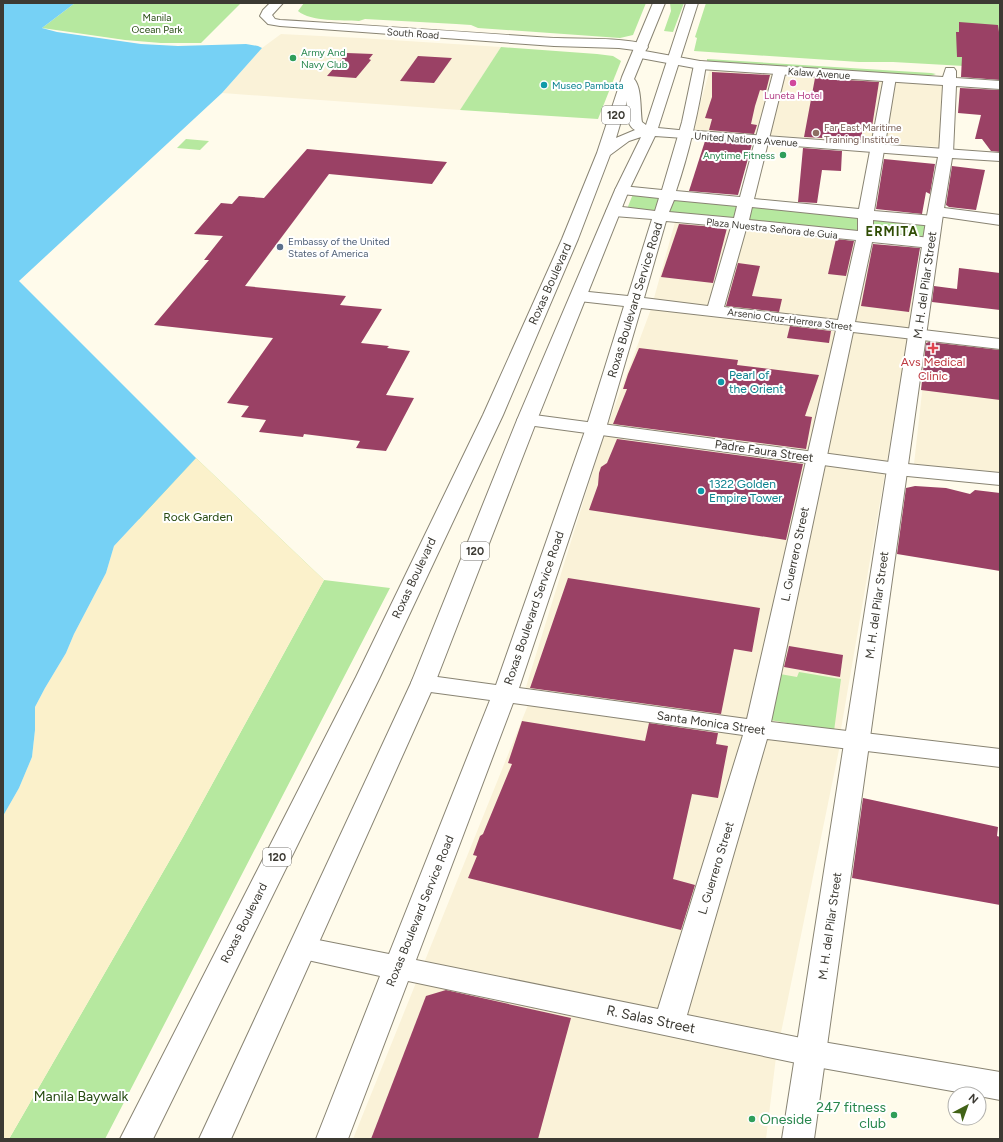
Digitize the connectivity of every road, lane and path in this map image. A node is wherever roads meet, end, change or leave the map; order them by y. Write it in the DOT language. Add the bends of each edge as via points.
graph roads {
  1 [pos="277,3"];
  2 [pos="659,3"];
  3 [pos="692,3"];
  4 [pos="640,50"];
  5 [pos="674,56"];
  6 [pos="700,64"];
  7 [pos="780,70"];
  8 [pos="1000,74"];
  9 [pos="950,76"];
  10 [pos="628,77"];
  11 [pos="890,77"];
  12 [pos="1000,85"];
  13 [pos="650,132"];
  14 [pos="684,134"];
  15 [pos="761,140"];
  16 [pos="878,148"];
  17 [pos="604,153"];
  18 [pos="946,153"];
  19 [pos="1000,157"];
  20 [pos="622,190"];
  21 [pos="668,194"];
  22 [pos="746,202"];
  23 [pos="614,211"];
  24 [pos="866,214"];
  25 [pos="660,217"];
  26 [pos="1000,220"];
  27 [pos="739,224"];
  28 [pos="934,225"];
  29 [pos="865,237"];
  30 [pos="579,296"];
  31 [pos="634,302"];
  32 [pos="715,311"];
  33 [pos="845,326"];
  34 [pos="917,334"];
  35 [pos="1000,344"];
  36 [pos="528,420"];
  37 [pos="596,428"];
  38 [pos="816,458"];
  39 [pos="897,469"];
  40 [pos="1000,479"];
  41 [pos="423,683"];
  42 [pos="504,694"];
  43 [pos="757,729"];
  44 [pos="857,742"];
  45 [pos="1000,758"];
  46 [pos="303,948"];
  47 [pos="398,967"];
  48 [pos="669,1023"];
  49 [pos="811,1053"];
  50 [pos="1000,1086"];
  51 [pos="136,1139"];
  52 [pos="215,1139"];
  53 [pos="332,1139"];
  54 [pos="798,1139"];
  1 -- 4 [label="main road, South Road" via="267,12 266,16 272,22"];
  2 -- 4 [label="main road, Roxas Boulevard / 120"];
  3 -- 5 [label="main road, 120"];
  4 -- 5 [label="main road, Kalaw Avenue"];
  4 -- 10 [label="main road, Roxas Boulevard / 120"];
  5 -- 6 [label="main road, Kalaw Avenue"];
  5 -- 9 [label="main road, Kalaw Avenue"];
  5 -- 13 [label="main road, 120"];
  6 -- 7 [label="main road, Kalaw Avenue"];
  6 -- 14 [label="main road, Roxas Boulevard Service Road"];
  7 -- 11 [label="main road, Kalaw Avenue"];
  7 -- 15 [label="main road"];
  8 -- 9 [label="main road, Kalaw Avenue"];
  9 -- 11 [label="main road, Kalaw Avenue"];
  9 -- 12 [label="main road, Kalaw Avenue"];
  9 -- 18 [label="main road, M. H. del Pilar Street"];
  10 -- 13 [label="main road" via="634,96 632,105 635,122 637,126"];
  10 -- 17 [label="main road, Roxas Boulevard / 120"];
  11 -- 16 [label="main road, L. Guerrero Street"];
  13 -- 14 [label="main road, United Nations Avenue"];
  13 -- 17 [label="main road, United Nations Avenue" via="624,137"];
  13 -- 20 [label="main road, 120"];
  14 -- 15 [label="main road, United Nations Avenue"];
  14 -- 21 [label="main road, Roxas Boulevard Service Road"];
  15 -- 16 [label="main road, United Nations Avenue"];
  15 -- 22 [label="main road"];
  16 -- 18 [label="main road, United Nations Avenue"];
  16 -- 24 [label="main road, L. Guerrero Street"];
  17 -- 51 [label="main road, Roxas Boulevard / 120" via="570,239 493,415 368,677"];
  18 -- 19 [label="main road, United Nations Avenue"];
  18 -- 28 [label="main road, M. H. del Pilar Street"];
  20 -- 21 [label="main road, Plaza Nuestra Señora de Guia"];
  20 -- 23 [label="main road, 120"];
  21 -- 22 [label="main road, Plaza Nuestra Señora de Guia"];
  21 -- 25 [label="main road, Roxas Boulevard Service Road"];
  22 -- 24 [label="main road, Plaza Nuestra Señora de Guia"];
  22 -- 27 [label="main road"];
  23 -- 25 [label="main road, Plaza Nuestra Señora de Guia"];
  23 -- 30 [label="main road, 120"];
  24 -- 28 [label="main road, Plaza Nuestra Señora de Guia"];
  24 -- 29 [label="main road, L. Guerrero Street"];
  25 -- 27 [label="main road, Plaza Nuestra Señora de Guia"];
  25 -- 31 [label="main road, Roxas Boulevard Service Road"];
  26 -- 28 [label="main road"];
  27 -- 29 [label="main road, Plaza Nuestra Señora de Guia"];
  27 -- 32 [label="main road"];
  28 -- 29 [label="main road, Plaza Nuestra Señora de Guia"];
  28 -- 34 [label="main road, M. H. del Pilar Street"];
  29 -- 33 [label="main road, L. Guerrero Street"];
  30 -- 31 [label="main road, Arsenio Cruz-Herrera Street"];
  30 -- 36 [label="main road, 120"];
  31 -- 32 [label="main road, Arsenio Cruz-Herrera Street"];
  31 -- 37 [label="main road, Roxas Boulevard Service Road"];
  32 -- 33 [label="main road, Arsenio Cruz-Herrera Street"];
  33 -- 34 [label="main road, Arsenio Cruz-Herrera Street"];
  33 -- 38 [label="main road, L. Guerrero Street"];
  34 -- 35 [label="main road, Arsenio Cruz-Herrera Street"];
  34 -- 39 [label="main road, M. H. del Pilar Street"];
  36 -- 37 [label="main road, Padre Faura Street"];
  36 -- 41 [label="main road, 120"];
  37 -- 38 [label="main road, Padre Faura Street"];
  37 -- 42 [label="main road, Roxas Boulevard Service Road"];
  38 -- 39 [label="main road, Padre Faura Street"];
  38 -- 43 [label="main road, L. Guerrero Street"];
  39 -- 40 [label="main road, Padre Faura Street"];
  39 -- 44 [label="main road, M. H. del Pilar Street"];
  41 -- 42 [label="main road, Santa Monica Street"];
  41 -- 46 [label="main road, 120"];
  42 -- 43 [label="main road, Santa Monica Street"];
  42 -- 47 [label="main road, Roxas Boulevard Service Road"];
  43 -- 44 [label="main road, Santa Monica Street"];
  43 -- 48 [label="main road, L. Guerrero Street"];
  44 -- 45 [label="main road, Santa Monica Street"];
  44 -- 49 [label="main road, M. H. del Pilar Street"];
  46 -- 47 [label="main road, R. Salas Street"];
  46 -- 52 [label="main road, 120"];
  47 -- 48 [label="main road, R. Salas Street"];
  47 -- 53 [label="main road, Roxas Boulevard Service Road"];
  48 -- 49 [label="main road, R. Salas Street"];
  49 -- 50 [label="main road, R. Salas Street"];
  49 -- 54 [label="main road, M. H. del Pilar Street"];
}
